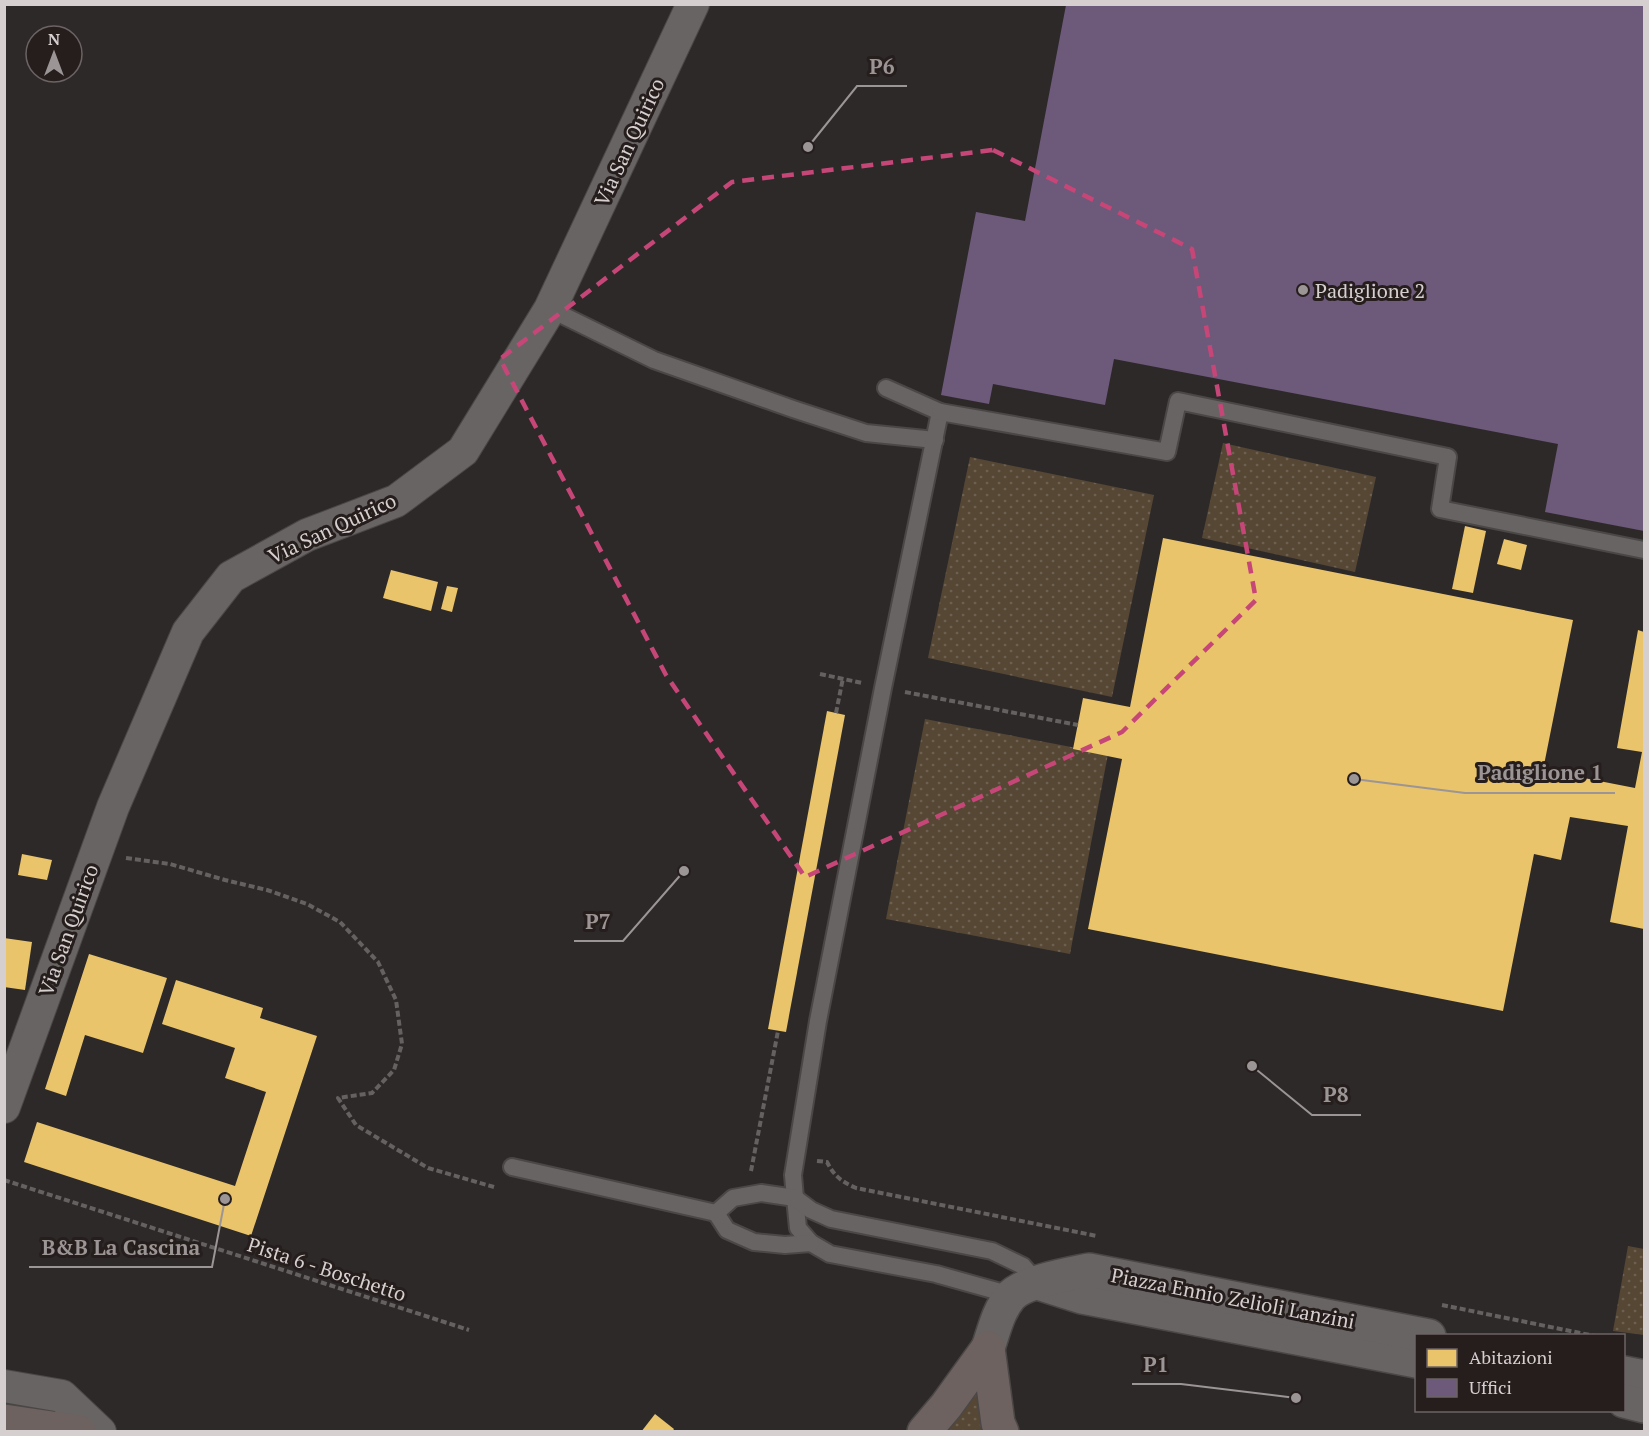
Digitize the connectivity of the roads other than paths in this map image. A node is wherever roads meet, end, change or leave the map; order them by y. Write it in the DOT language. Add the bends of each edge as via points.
graph roads {
  1 [pos="693,4"];
  2 [pos="550,309"];
  3 [pos="886,388"];
  4 [pos="940,412"];
  5 [pos="935,440"];
  6 [pos="1644,550"];
  7 [pos="4,1107"];
  8 [pos="512,1167"];
  9 [pos="795,1198"];
  10 [pos="716,1213"];
  11 [pos="811,1243"];
  12 [pos="1024,1288"];
  13 [pos="1424,1334"];
  14 [pos="988,1348"];
  15 [pos="1415,1361"];
  16 [pos="1625,1373"];
  17 [pos="1644,1377"];
  18 [pos="4,1386"];
  19 [pos="1625,1401"];
  20 [pos="1644,1406"];
  21 [pos="4,1421"];
  22 [pos="79,1431"];
  23 [pos="100,1431"];
  24 [pos="924,1431"];
  25 [pos="1002,1431"];
  1 -- 2 [label="street, Via San Quirico"];
  2 -- 5 [label="lane" via="654,360 793,409 866,433"];
  2 -- 7 [label="street, Via San Quirico" via="462,451 396,501 307,535 231,577 188,632 113,807"];
  3 -- 4 [label="lane"];
  4 -- 5 [label="lane"];
  4 -- 6 [label="lane" via="1167,452 1178,401 1449,457 1440,509"];
  5 -- 9 [label="lane" via="818,1021 793,1175"];
  8 -- 10 [label="lane"];
  9 -- 10 [label="lane" via="747,1195 733,1198"];
  9 -- 11 [label="lane" via="798,1228"];
  9 -- 12 [label="lane" via="831,1219 992,1251 1023,1266"];
  10 -- 11 [label="lane" via="727,1230 754,1242"];
  11 -- 12 [label="lane" via="830,1254"];
  12 -- 13 [label="street, Piazza Ennio Zelioli Lanzini" via="1089,1270"];
  12 -- 14 [label="street" via="999,1316"];
  12 -- 15 [label="street, Piazza Ennio Zelioli Lanzini"];
  14 -- 24 [label="highway"];
  14 -- 25 [label="highway"];
  16 -- 17 [label="street"];
  18 -- 23 [label="street" via="62,1396"];
  19 -- 20 [label="street"];
  21 -- 22 [label="highway"];
}
